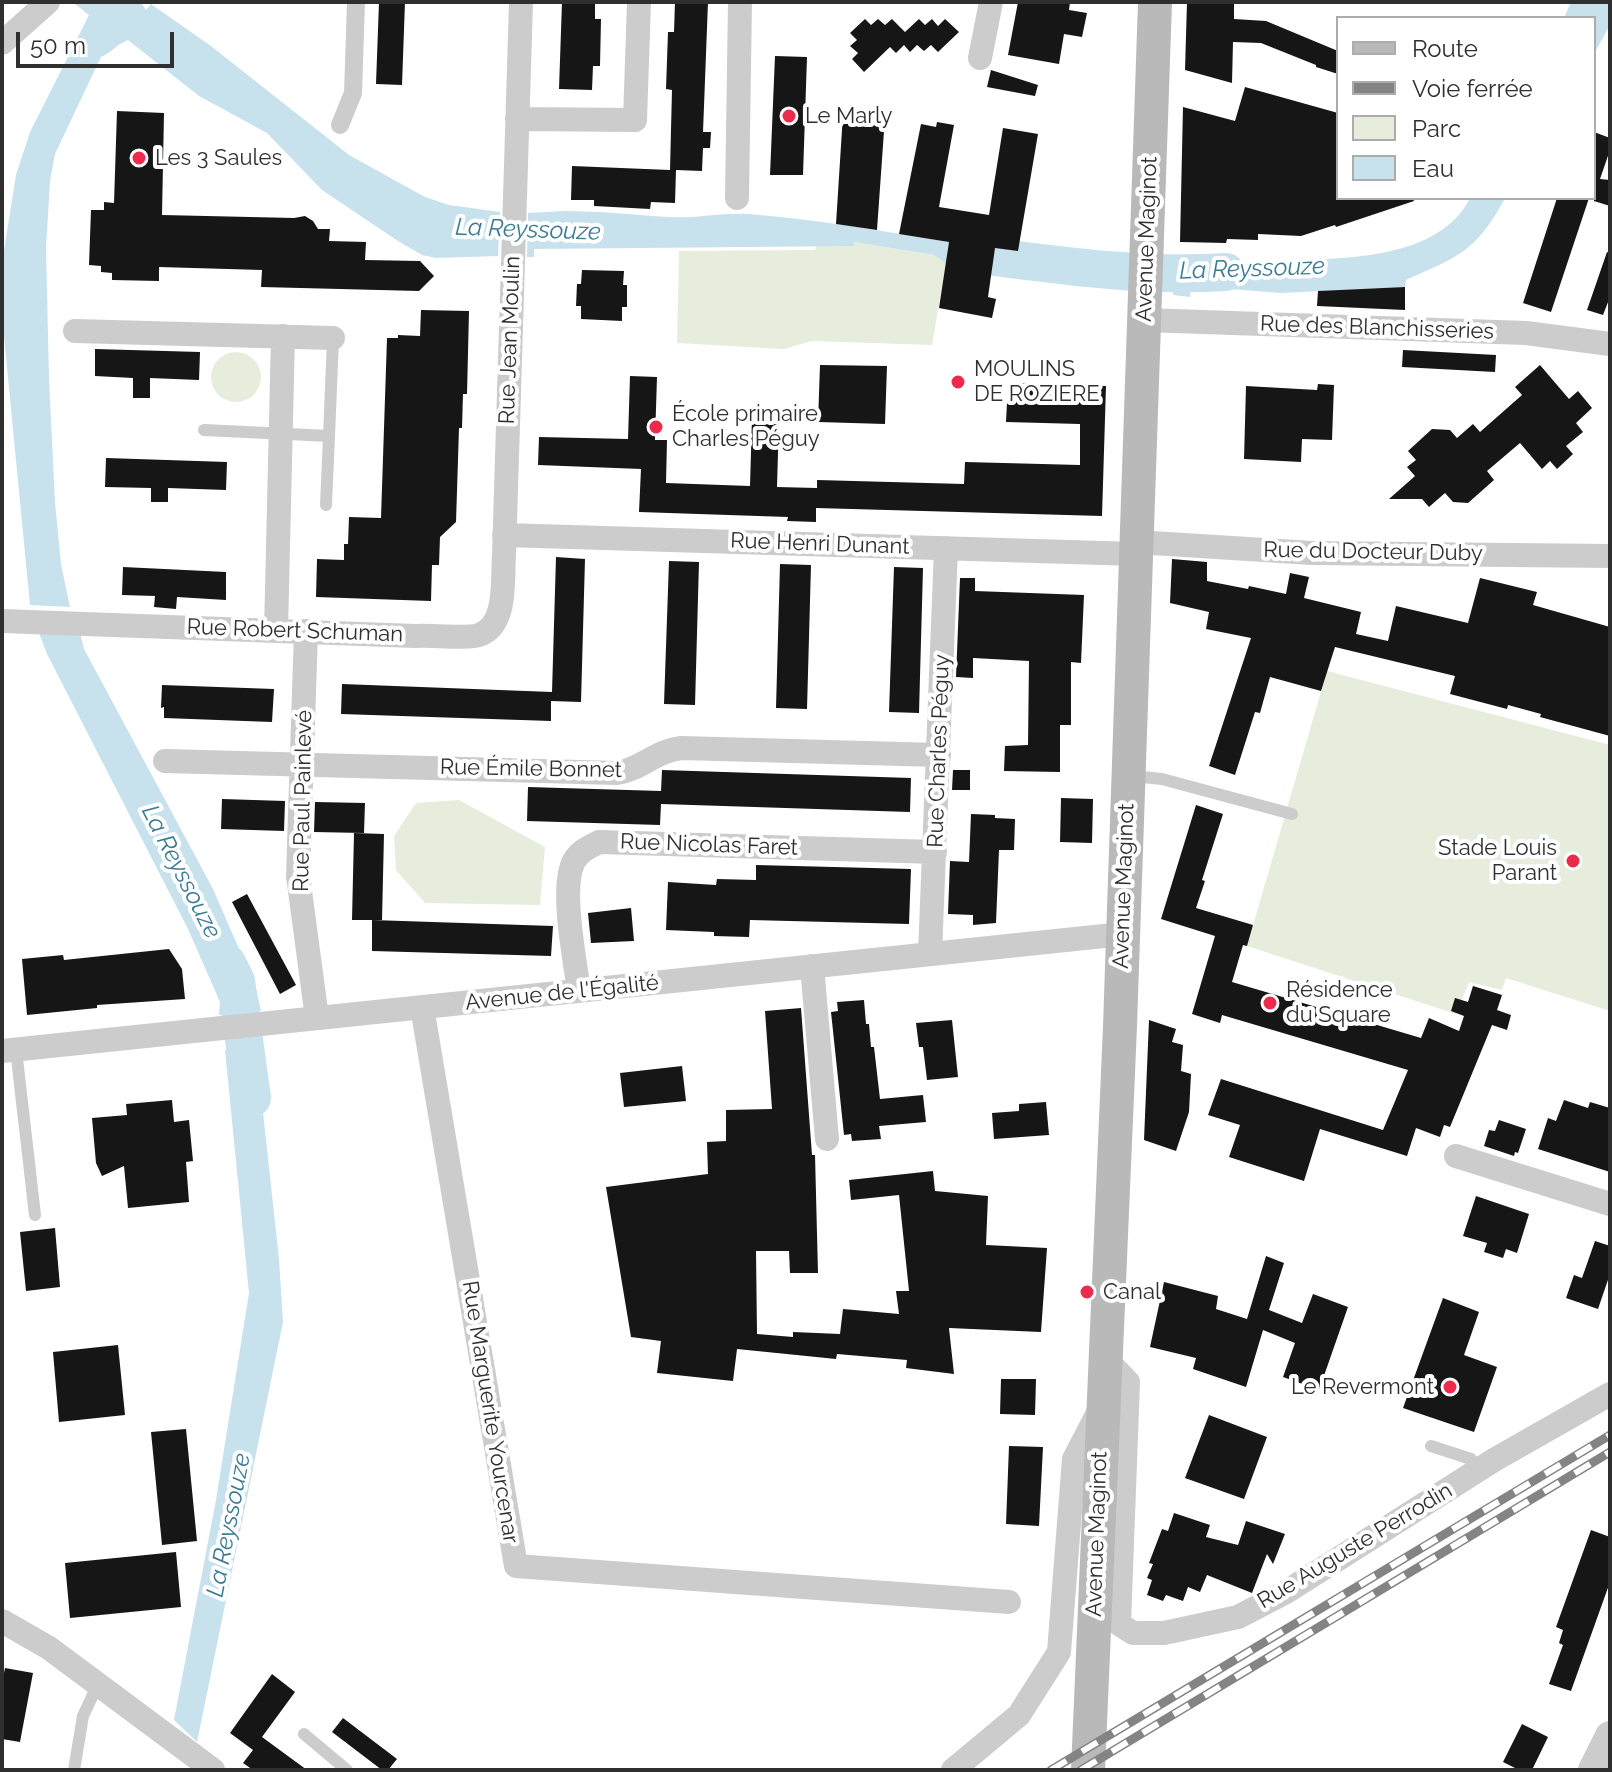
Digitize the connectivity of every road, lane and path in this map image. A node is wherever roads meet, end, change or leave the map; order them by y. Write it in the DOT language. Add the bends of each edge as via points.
graph roads {
  1 [pos="356,2"];
  2 [pos="521,2"];
  3 [pos="639,2"];
  4 [pos="740,2"];
  5 [pos="991,2"];
  6 [pos="1155,2"];
  7 [pos="40,10"];
  8 [pos="2,43"];
  9 [pos="980,58"];
  10 [pos="517,119"];
  11 [pos="340,125"];
  12 [pos="737,198"];
  13 [pos="1144,313"];
  14 [pos="75,331"];
  15 [pos="283,336"];
  16 [pos="333,338"];
  17 [pos="1610,344"];
  18 [pos="204,430"];
  19 [pos="280,435"];
  20 [pos="329,436"];
  21 [pos="326,505"];
  22 [pos="504,535"];
  23 [pos="946,548"];
  24 [pos="1136,548"];
  25 [pos="1610,556"];
  26 [pos="2,621"];
  27 [pos="276,631"];
  28 [pos="306,631"];
  29 [pos="939,755"];
  30 [pos="165,761"];
  31 [pos="302,765"];
  32 [pos="1129,776"];
  33 [pos="1292,814"];
  34 [pos="935,852"];
  35 [pos="1123,934"];
  36 [pos="930,954"];
  37 [pos="812,966"];
  38 [pos="579,991"];
  39 [pos="422,1007"];
  40 [pos="317,1018"];
  41 [pos="9,1050"];
  42 [pos="827,1139"];
  43 [pos="1456,1156"];
  44 [pos="1610,1204"];
  45 [pos="35,1215"];
  46 [pos="1104,1357"];
  47 [pos="1610,1394"];
  48 [pos="1103,1403"];
  49 [pos="1431,1446"];
  50 [pos="1479,1470"];
  51 [pos="1009,1602"];
  52 [pos="2,1621"];
  53 [pos="98,1684"];
  54 [pos="304,1734"];
  55 [pos="1610,1736"];
  56 [pos="212,1769"];
  57 [pos="74,1770"];
  58 [pos="347,1770"];
  59 [pos="953,1770"];
  60 [pos="1088,1770"];
  61 [pos="1593,1770"];
  1 -- 11 [label="street" via="353,93"];
  2 -- 10 [label="street, Rue Jean Moulin"];
  3 -- 10 [label="street" via="635,120"];
  4 -- 12 [label="street"];
  5 -- 9 [label="street"];
  6 -- 13 [label="main road, Avenue Maginot"];
  7 -- 8 [label="street"];
  10 -- 22 [label="street, Rue Jean Moulin"];
  13 -- 17 [label="street, Rue des Blanchisseries" via="1526,333"];
  13 -- 24 [label="main road, Avenue Maginot"];
  14 -- 15 [label="street"];
  15 -- 16 [label="street"];
  15 -- 19 [label="street"];
  16 -- 20 [label="lane"];
  18 -- 19 [label="lane"];
  19 -- 20 [label="lane"];
  19 -- 27 [label="street"];
  20 -- 21 [label="lane"];
  22 -- 23 [label="street, Rue Henri Dunant"];
  22 -- 28 [label="street, Rue Robert Schuman" via="500,609 494,624 479,635"];
  23 -- 24 [label="street, Rue Henri Dunant"];
  23 -- 29 [label="street, Rue Charles Péguy"];
  24 -- 25 [label="street, Rue du Docteur Duby"];
  24 -- 32 [label="main road, Avenue Maginot"];
  26 -- 27 [label="street, Rue Robert Schuman"];
  27 -- 28 [label="street, Rue Robert Schuman"];
  28 -- 31 [label="street, Rue Paul Painlevé"];
  29 -- 31 [label="street, Rue Émile Bonnet" via="681,748 664,750 617,773"];
  29 -- 34 [label="street, Rue Charles Péguy"];
  30 -- 31 [label="street, Rue Émile Bonnet"];
  31 -- 40 [label="street, Rue Paul Painlevé" via="298,876"];
  32 -- 33 [label="lane" via="1162,779"];
  32 -- 35 [label="main road, Avenue Maginot"];
  34 -- 36 [label="street, Rue Charles Péguy"];
  34 -- 38 [label="street, Rue Nicolas Faret" via="599,842 573,863 568,890"];
  35 -- 36 [label="street, Avenue de l'Égalité"];
  35 -- 46 [label="main road, Avenue Maginot"];
  36 -- 37 [label="street, Avenue de l'Égalité"];
  37 -- 38 [label="street, Avenue de l'Égalité"];
  37 -- 42 [label="street"];
  38 -- 39 [label="street, Avenue de l'Égalité"];
  39 -- 40 [label="street, Avenue de l'Égalité"];
  39 -- 51 [label="street, Rue Marguerite Yourcenar" via="516,1566"];
  40 -- 41 [label="street, Avenue de l'Égalité"];
  41 -- 45 [label="lane"];
  43 -- 44 [label="street"];
  46 -- 48 [label="main road, Avenue Maginot"];
  46 -- 50 [label="street, Rue Auguste Perrodin" via="1128,1382 1119,1624 1133,1633 1164,1633 1238,1617"];
  47 -- 50 [label="street, Rue Auguste Perrodin"];
  48 -- 59 [label="street" via="1074,1459 1059,1652 1019,1715"];
  48 -- 60 [label="main road, Avenue Maginot"];
  49 -- 50 [label="lane" via="1471,1459"];
  52 -- 53 [label="street"];
  53 -- 56 [label="street"];
  53 -- 57 [label="lane" via="83,1716"];
  54 -- 58 [label="lane"];
  55 -- 61 [label="street"];
}
